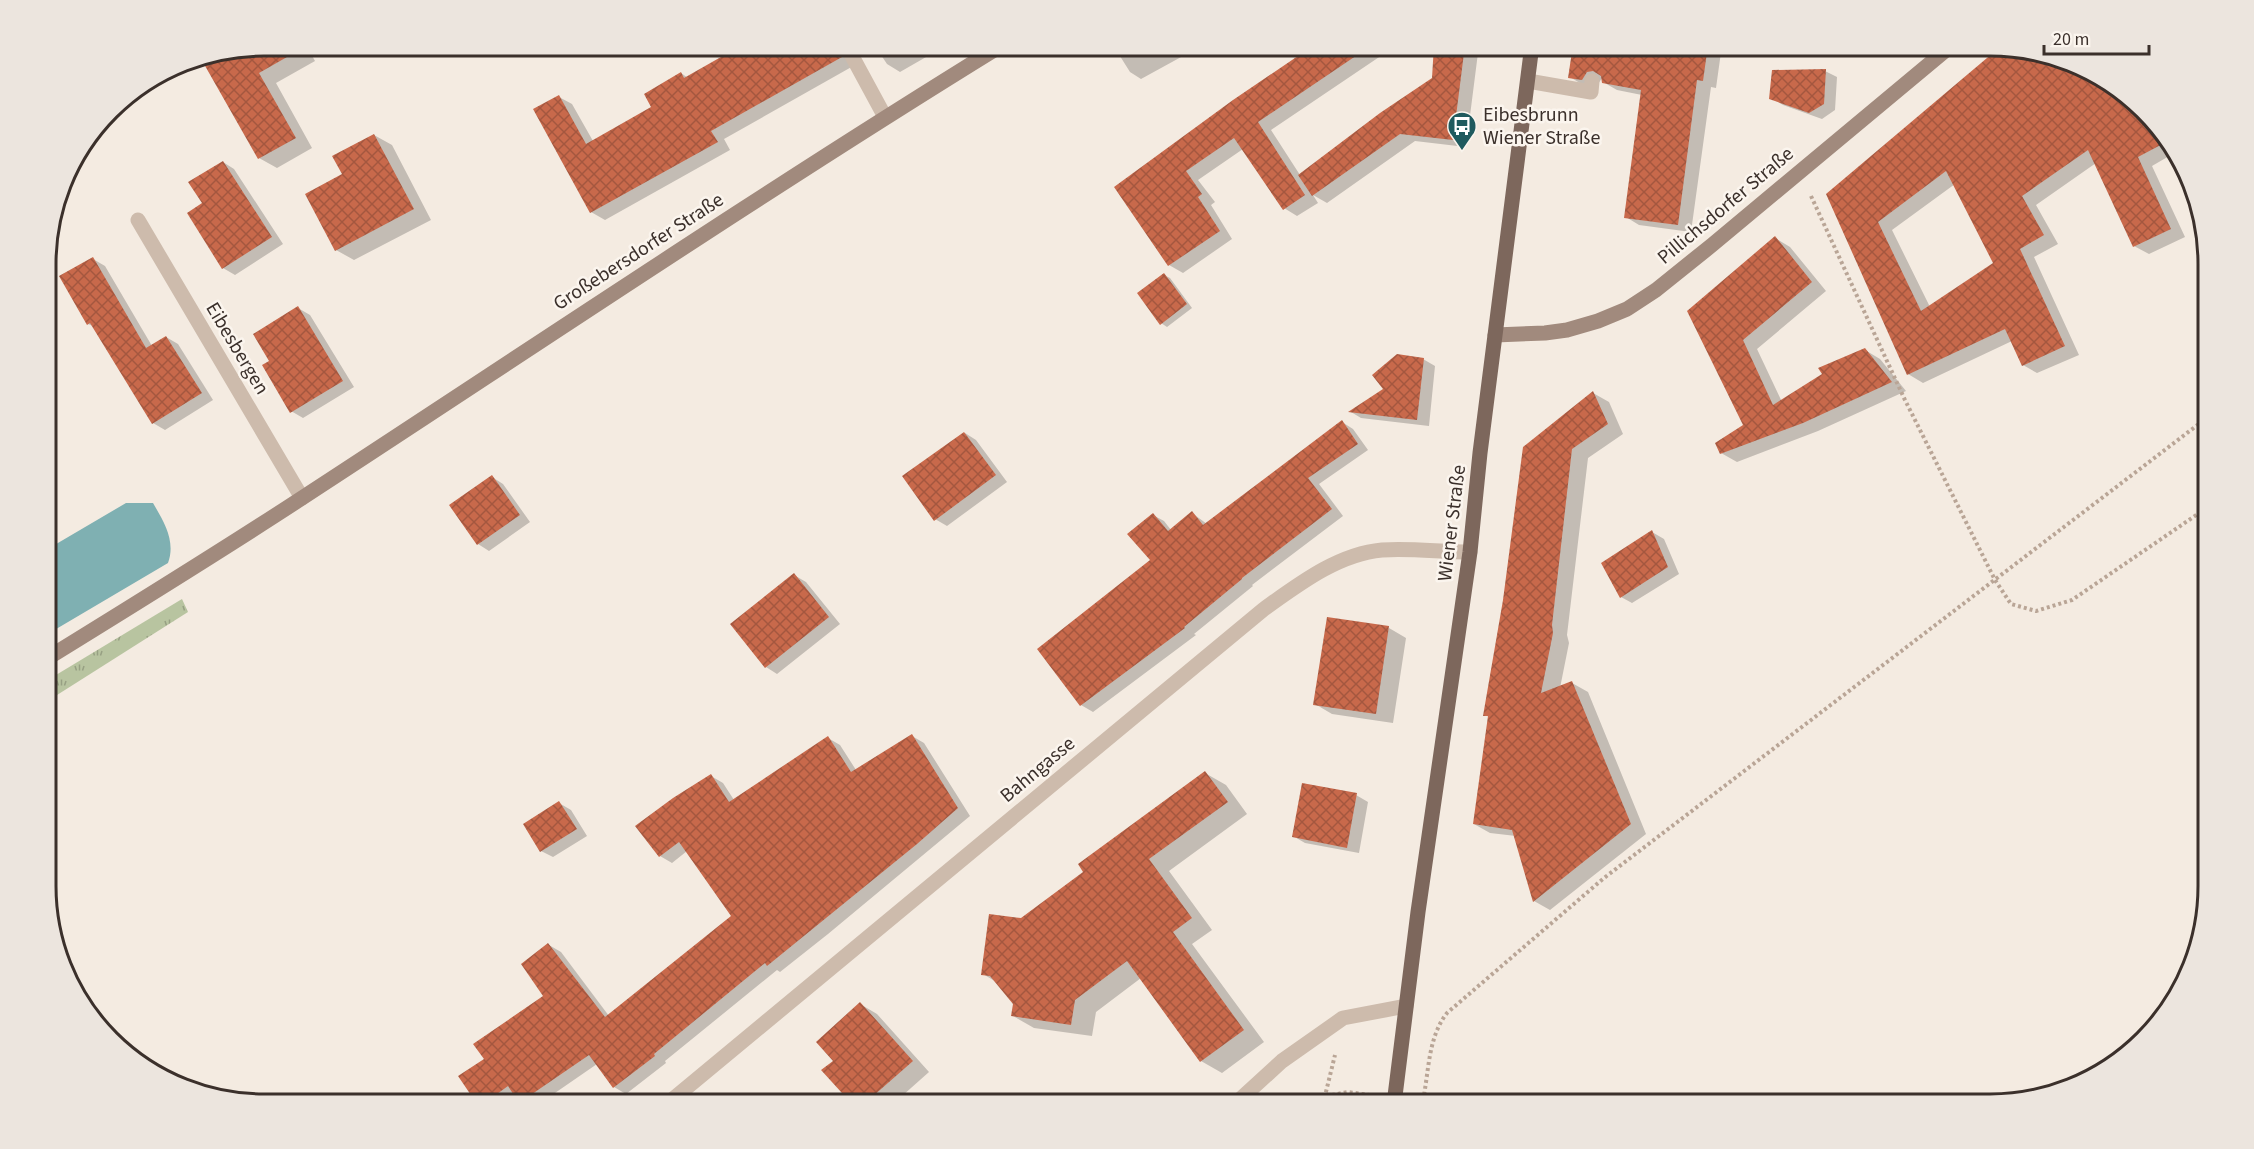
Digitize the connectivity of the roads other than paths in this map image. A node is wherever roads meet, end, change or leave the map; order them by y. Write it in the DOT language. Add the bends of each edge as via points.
graph roads {
  1 [pos="852,56"];
  2 [pos="984,56"];
  3 [pos="1531,56"];
  4 [pos="1939,56"];
  5 [pos="1528,81"];
  6 [pos="1592,81"];
  7 [pos="885,117"];
  8 [pos="138,220"];
  9 [pos="1495,335"];
  10 [pos="302,498"];
  11 [pos="1470,552"];
  12 [pos="56,653"];
  13 [pos="1406,1005"];
  14 [pos="1246,1093"];
  15 [pos="1395,1093"];
  16 [pos="679,1094"];
  1 -- 7 [label="street"];
  2 -- 7 [label="street, Großebersdorfer Straße"];
  3 -- 5 [label="main road, Wiener Straße"];
  4 -- 9 [label="street, Pillichsdorfer Straße" via="1712,245 1627,309 1568,330"];
  5 -- 6 [label="street" via="1591,92"];
  5 -- 9 [label="main road, Wiener Straße"];
  7 -- 10 [label="street, Großebersdorfer Straße"];
  8 -- 10 [label="street, Eibesbergen"];
  9 -- 11 [label="main road, Wiener Straße"];
  10 -- 12 [label="street, Großebersdorfer Straße"];
  11 -- 13 [label="main road, Wiener Straße"];
  11 -- 16 [label="street, Bahngasse" via="1382,550 1333,565 1299,584 1245,624"];
  13 -- 14 [label="street" via="1343,1018 1282,1061"];
  13 -- 15 [label="main road, Wiener Straße"];
}
